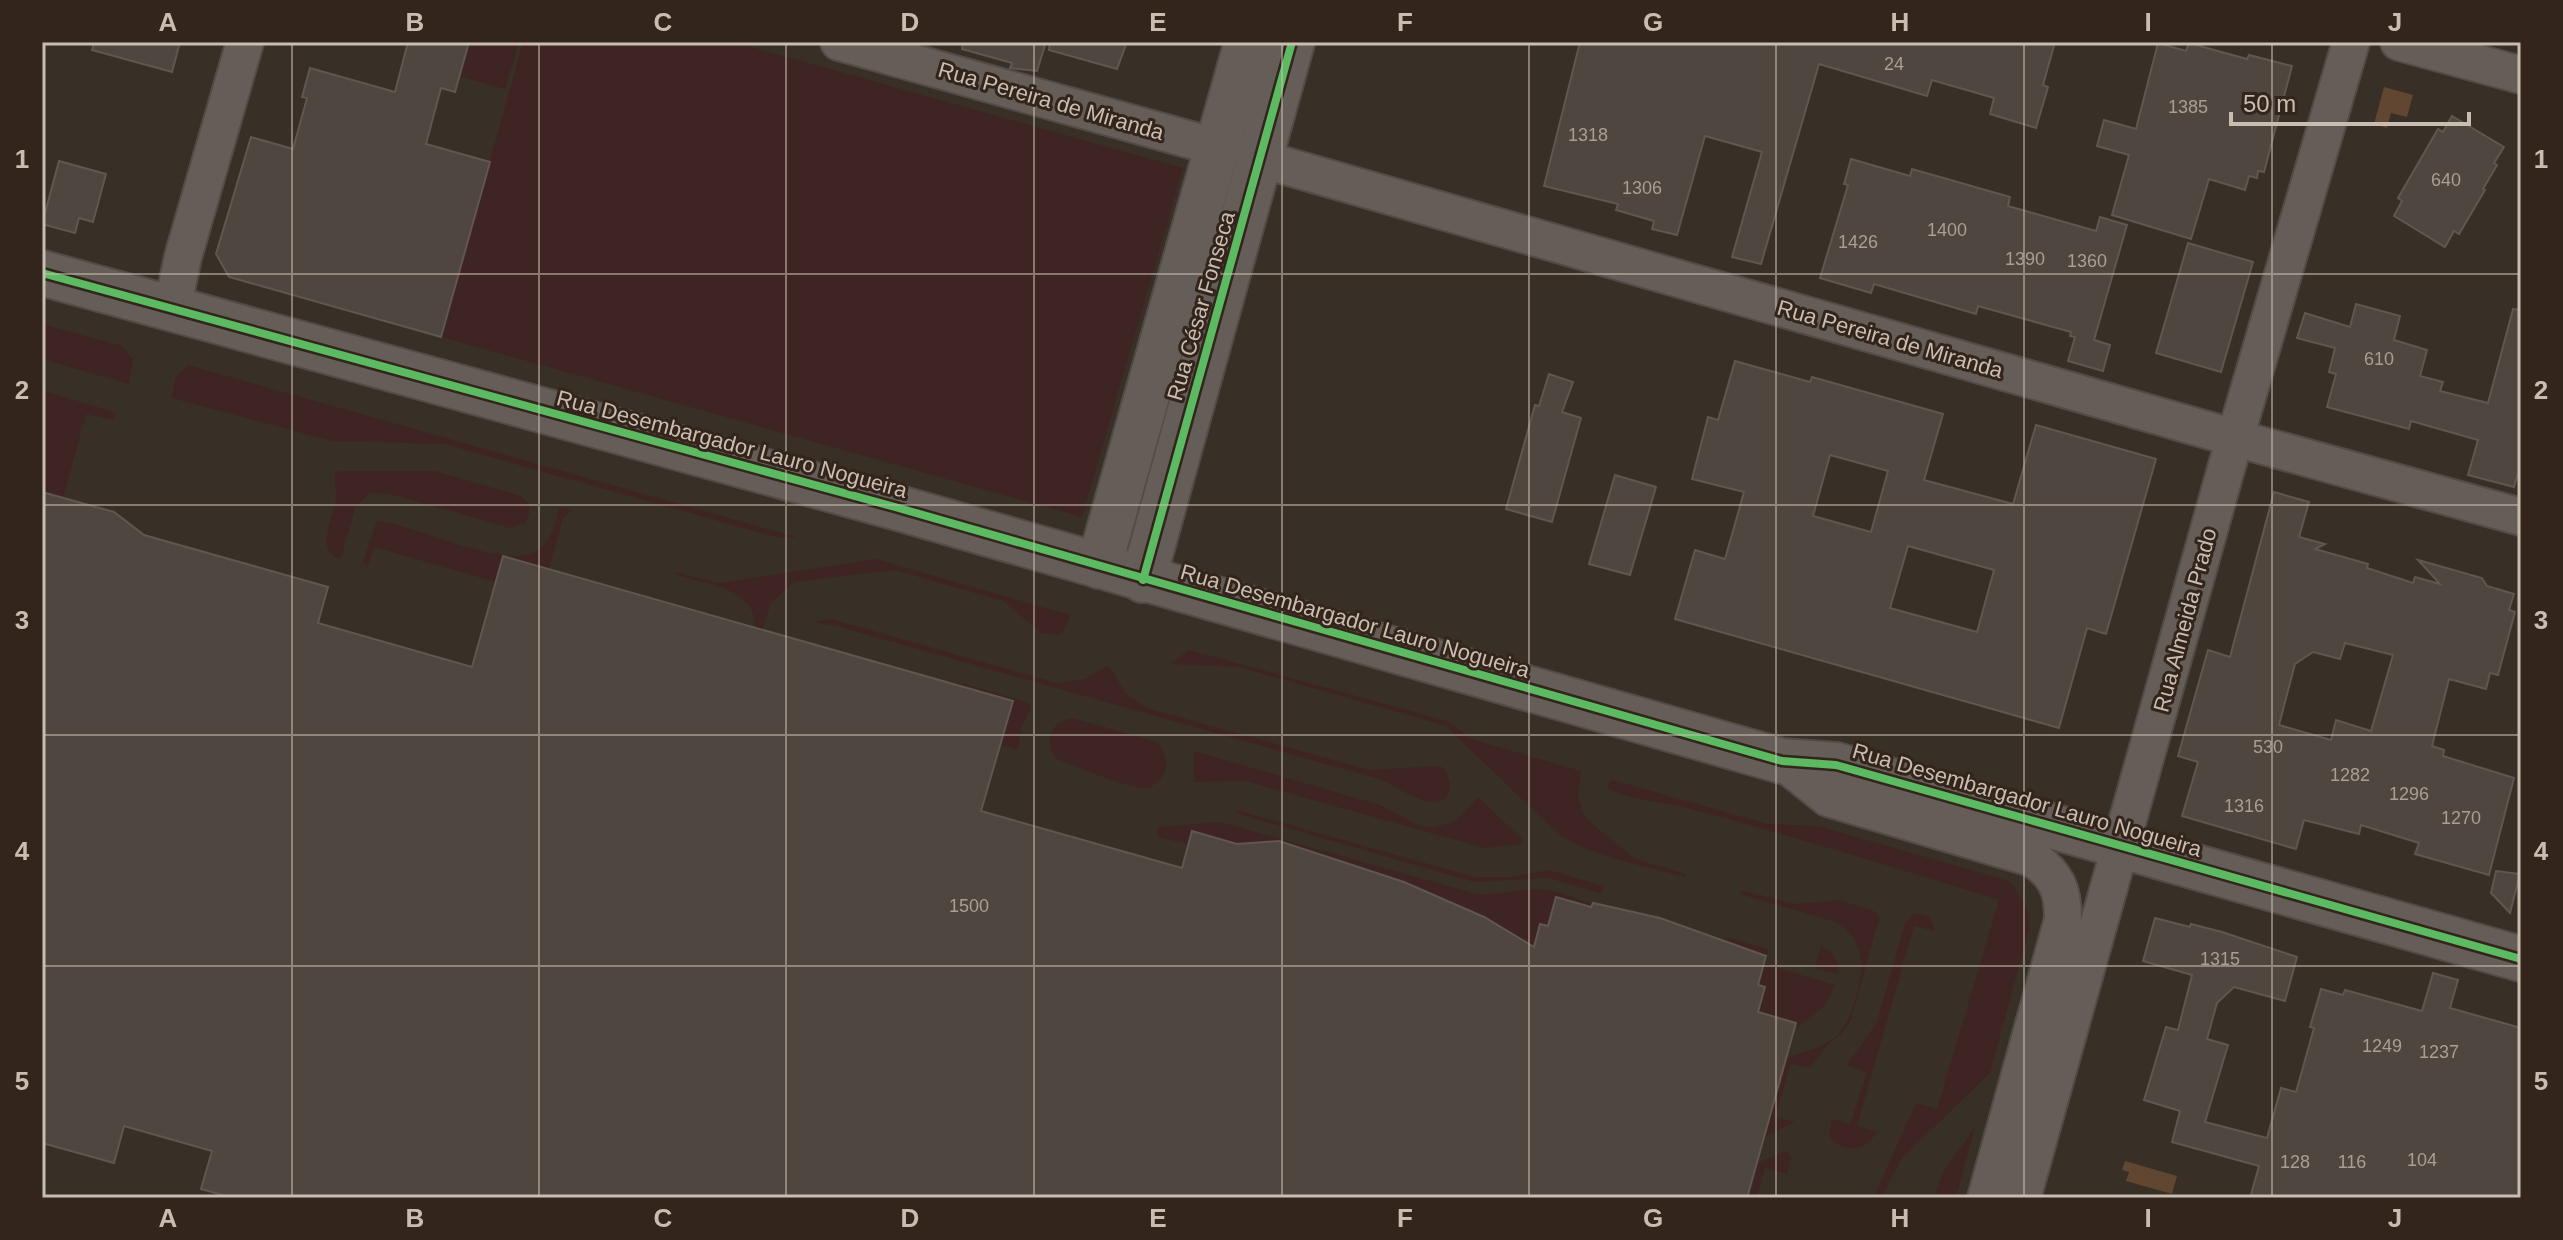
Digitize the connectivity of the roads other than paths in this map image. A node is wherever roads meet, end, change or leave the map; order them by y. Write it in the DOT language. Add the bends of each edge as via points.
graph roads {
  1 [pos="245,42"];
  2 [pos="839,42"];
  3 [pos="1247,42"];
  4 [pos="1292,42"];
  5 [pos="2351,42"];
  6 [pos="2399,42"];
  7 [pos="2521,75"];
  8 [pos="1216,147"];
  9 [pos="1261,159"];
  10 [pos="42,273"];
  11 [pos="172,309"];
  12 [pos="2235,438"];
  13 [pos="2521,517"];
  14 [pos="1099,566"];
  15 [pos="1143,580"];
  16 [pos="1782,761"];
  17 [pos="2122,847"];
  18 [pos="2521,959"];
  19 [pos="1986,1198"];
  20 [pos="2022,1198"];
  1 -- 11 [label="street"];
  2 -- 8 [label="street, Rua Pereira de Miranda"];
  3 -- 8 [label="street, Rua César Fonseca"];
  4 -- 9 [label="street, Rua César Fonseca"];
  5 -- 12 [label="street, Rua Almeida Prado"];
  6 -- 7 [label="street"];
  8 -- 14 [label="street, Rua César Fonseca"];
  9 -- 12 [label="street, Rua Pereira de Miranda"];
  9 -- 15 [label="street, Rua César Fonseca"];
  10 -- 11 [label="street, Rua Desembargador Lauro Nogueira"];
  11 -- 14 [label="street, Rua Desembargador Lauro Nogueira"];
  12 -- 13 [label="street, Rua Pereira de Miranda"];
  12 -- 17 [label="street, Rua Almeida Prado"];
  14 -- 15 [label="street, Rua Desembargador Lauro Nogueira"];
  15 -- 16 [label="street, Rua Desembargador Lauro Nogueira"];
  16 -- 17 [label="street, Rua Desembargador Lauro Nogueira" via="1836,765"];
  16 -- 19 [label="street, Rua Desembargador Lauro Nogueira" via="1828,798 2032,858 2060,888 2063,919"];
  17 -- 18 [label="street, Rua Desembargador Lauro Nogueira"];
  17 -- 20 [label="street, Rua Almeida Prado"];
}
